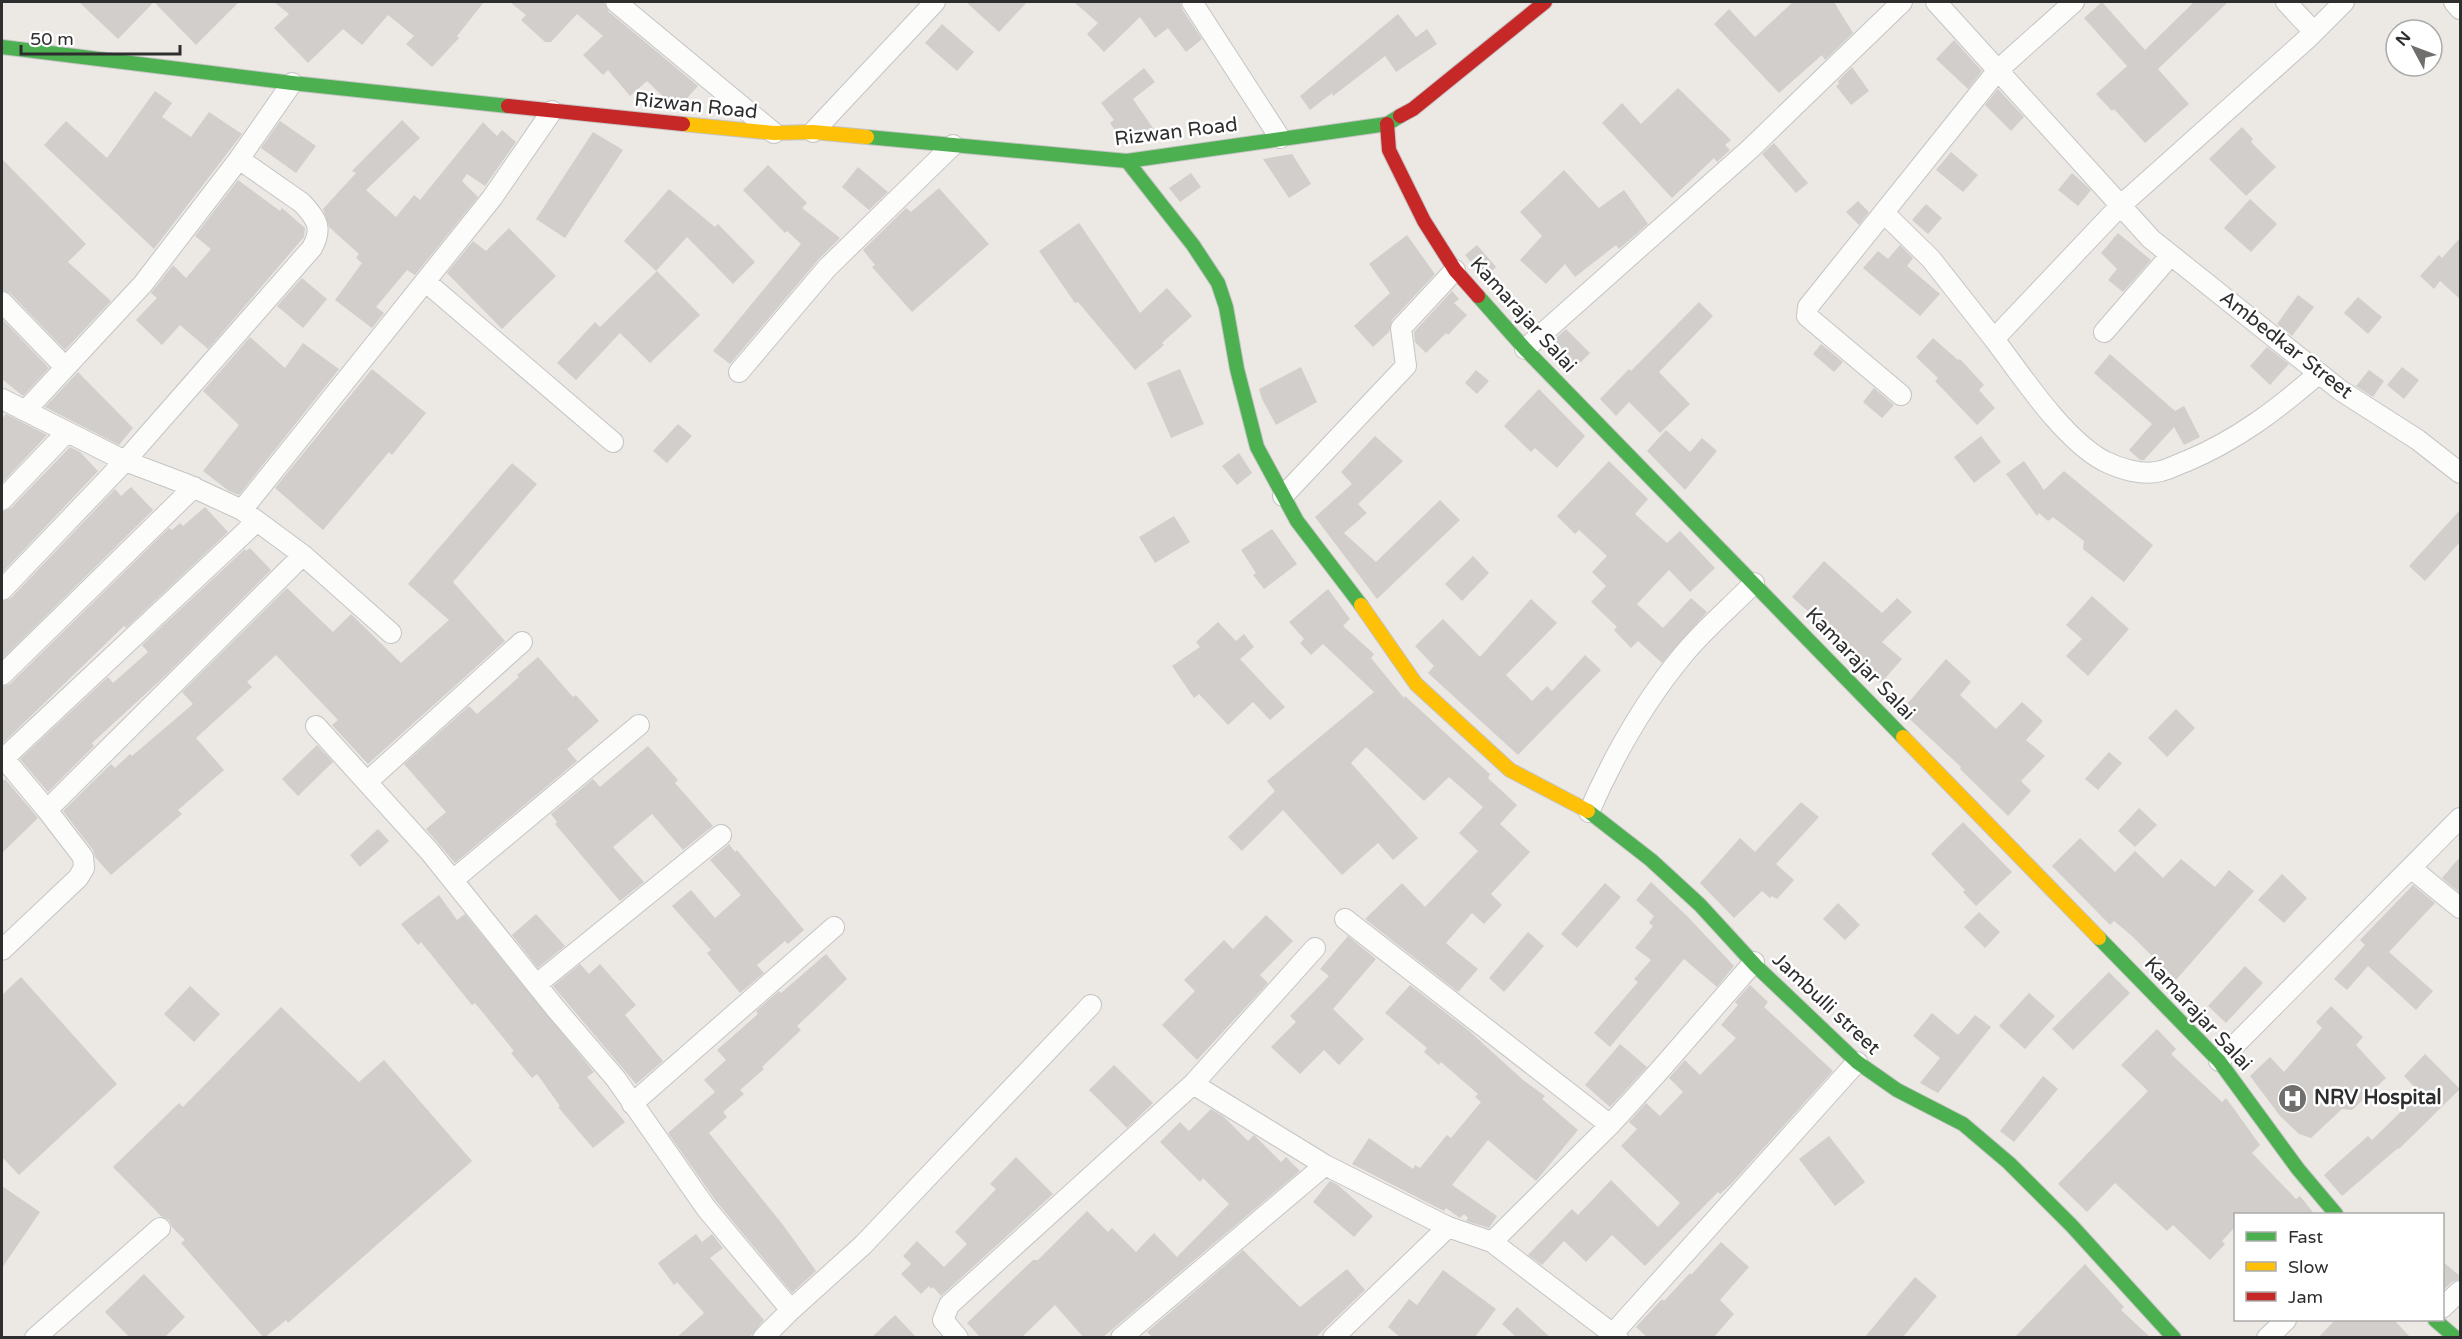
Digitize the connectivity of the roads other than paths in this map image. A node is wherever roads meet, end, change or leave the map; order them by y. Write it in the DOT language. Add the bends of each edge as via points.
graph roads {
  1 [pos="935,2"];
  2 [pos="1192,2"];
  3 [pos="1545,2"];
  4 [pos="1902,2"];
  5 [pos="1936,2"];
  6 [pos="2074,2"];
  7 [pos="2286,2"];
  8 [pos="2344,2"];
  9 [pos="2454,2"];
  10 [pos="629,5"];
  11 [pos="2460,9"];
  12 [pos="2314,32"];
  13 [pos="2,47"];
  14 [pos="1998,70"];
  15 [pos="292,83"];
  16 [pos="552,111"];
  17 [pos="1388,124"];
  18 [pos="813,132"];
  19 [pos="774,133"];
  20 [pos="1280,138"];
  21 [pos="952,145"];
  22 [pos="239,159"];
  23 [pos="1127,161"];
  24 [pos="2119,207"];
  25 [pos="1884,213"];
  26 [pos="2170,256"];
  27 [pos="1455,270"];
  28 [pos="426,282"];
  29 [pos="2,302"];
  30 [pos="2104,332"];
  31 [pos="1994,339"];
  32 [pos="1525,349"];
  33 [pos="65,367"];
  34 [pos="740,372"];
  35 [pos="2319,373"];
  36 [pos="1901,395"];
  37 [pos="2,399"];
  38 [pos="26,410"];
  39 [pos="66,433"];
  40 [pos="613,442"];
  41 [pos="126,461"];
  42 [pos="2460,473"];
  43 [pos="194,488"];
  44 [pos="1283,496"];
  45 [pos="2,500"];
  46 [pos="249,515"];
  47 [pos="303,555"];
  48 [pos="1754,583"];
  49 [pos="2,590"];
  50 [pos="392,633"];
  51 [pos="522,642"];
  52 [pos="2,675"];
  53 [pos="639,725"];
  54 [pos="316,726"];
  55 [pos="2,758"];
  56 [pos="368,781"];
  57 [pos="47,810"];
  58 [pos="1589,812"];
  59 [pos="2460,818"];
  60 [pos="720,835"];
  61 [pos="2410,868"];
  62 [pos="453,880"];
  63 [pos="2460,908"];
  64 [pos="1345,919"];
  65 [pos="834,927"];
  66 [pos="1315,948"];
  67 [pos="2,950"];
  68 [pos="1754,962"];
  69 [pos="537,984"];
  70 [pos="1091,1005"];
  71 [pos="2219,1061"];
  72 [pos="1857,1062"];
  73 [pos="1193,1084"];
  74 [pos="632,1104"];
  75 [pos="1610,1125"];
  76 [pos="1325,1165"];
  77 [pos="2334,1213"];
  78 [pos="1448,1227"];
  79 [pos="160,1228"];
  80 [pos="1492,1242"];
  81 [pos="2460,1291"];
  82 [pos="2444,1306"];
  83 [pos="791,1310"];
  84 [pos="2285,1321"];
  85 [pos="2436,1321"];
  86 [pos="1613,1336"];
  87 [pos="35,1338"];
  88 [pos="762,1338"];
  89 [pos="958,1338"];
  90 [pos="1121,1338"];
  91 [pos="1333,1338"];
  92 [pos="2174,1338"];
  93 [pos="2267,1338"];
  94 [pos="2456,1338"];
  1 -- 18 [label="street"];
  2 -- 20 [label="street"];
  3 -- 17 [label="street" via="1413,109"];
  4 -- 32 [label="street" via="1750,149"];
  5 -- 14 [label="street, Ambedkar Street"];
  6 -- 14 [label="street"];
  7 -- 12 [label="street"];
  8 -- 12 [label="street"];
  9 -- 11 [label="street"];
  10 -- 19 [label="street"];
  12 -- 24 [label="street"];
  13 -- 15 [label="street, Rizwan Road"];
  14 -- 24 [label="street, Ambedkar Street"];
  14 -- 25 [label="street"];
  15 -- 16 [label="street, Rizwan Road"];
  15 -- 22 [label="street"];
  16 -- 19 [label="street, Rizwan Road"];
  16 -- 28 [label="street" via="492,198"];
  17 -- 20 [label="street, Rizwan Road"];
  17 -- 27 [label="street, Kamarajar Salai" via="1389,150 1397,169"];
  18 -- 19 [label="street, Rizwan Road"];
  18 -- 21 [label="street, Rizwan Road"];
  20 -- 23 [label="street, Rizwan Road"];
  21 -- 23 [label="street, Rizwan Road"];
  21 -- 34 [label="street" via="827,268"];
  22 -- 33 [label="street" via="143,284"];
  22 -- 41 [label="street" via="302,203 314,218 318,236 312,248"];
  23 -- 44 [label="street, Jambulli street" via="1218,283 1257,447"];
  24 -- 26 [label="street, Ambedkar Street"];
  24 -- 31 [label="street"];
  25 -- 31 [label="street" via="1931,259"];
  25 -- 36 [label="street" via="1806,311 1807,316"];
  26 -- 30 [label="street"];
  26 -- 35 [label="street, Ambedkar Street"];
  27 -- 32 [label="street, Kamarajar Salai"];
  27 -- 44 [label="street" via="1401,328 1406,366"];
  28 -- 40 [label="street"];
  28 -- 46 [label="street"];
  29 -- 33 [label="street"];
  31 -- 35 [label="street" via="2074,437 2102,460 2138,472 2161,471 2208,452 2257,424"];
  32 -- 48 [label="street, Kamarajar Salai"];
  33 -- 38 [label="street"];
  35 -- 42 [label="street, Ambedkar Street"];
  37 -- 38 [label="street"];
  38 -- 39 [label="street"];
  39 -- 41 [label="street"];
  39 -- 45 [label="street"];
  41 -- 43 [label="street"];
  41 -- 49 [label="street"];
  43 -- 46 [label="street"];
  43 -- 52 [label="street"];
  44 -- 58 [label="street, Jambulli street" via="1297,521 1416,684 1510,770"];
  46 -- 47 [label="street"];
  46 -- 55 [label="street"];
  47 -- 50 [label="street"];
  47 -- 57 [label="street"];
  48 -- 58 [label="street" via="1684,654 1644,706"];
  48 -- 71 [label="street, Kamarajar Salai"];
  51 -- 56 [label="street"];
  53 -- 62 [label="street"];
  54 -- 56 [label="street"];
  55 -- 57 [label="street"];
  56 -- 62 [label="street"];
  57 -- 67 [label="street" via="83,857 84,868"];
  58 -- 68 [label="street, Jambulli street" via="1701,905"];
  59 -- 61 [label="street"];
  60 -- 69 [label="street"];
  61 -- 63 [label="street"];
  61 -- 71 [label="street"];
  62 -- 69 [label="street"];
  64 -- 75 [label="street"];
  65 -- 74 [label="street"];
  66 -- 73 [label="street"];
  68 -- 72 [label="street, Jambulli street"];
  68 -- 75 [label="street"];
  69 -- 74 [label="street"];
  70 -- 83 [label="street" via="863,1245"];
  71 -- 77 [label="street, Kamarajar Salai"];
  72 -- 86 [label="street"];
  72 -- 92 [label="street, Jambulli street" via="1897,1090 1963,1124 2009,1163"];
  73 -- 76 [label="street"];
  73 -- 89 [label="street" via="956,1297 943,1320"];
  74 -- 83 [label="street" via="706,1208"];
  75 -- 80 [label="street"];
  76 -- 78 [label="street"];
  76 -- 90 [label="street"];
  78 -- 80 [label="street"];
  78 -- 91 [label="street"];
  79 -- 87 [label="street"];
  80 -- 86 [label="street"];
  81 -- 82 [label="street"];
  83 -- 88 [label="street"];
  84 -- 93 [label="street"];
  85 -- 94 [label="street"];
}
